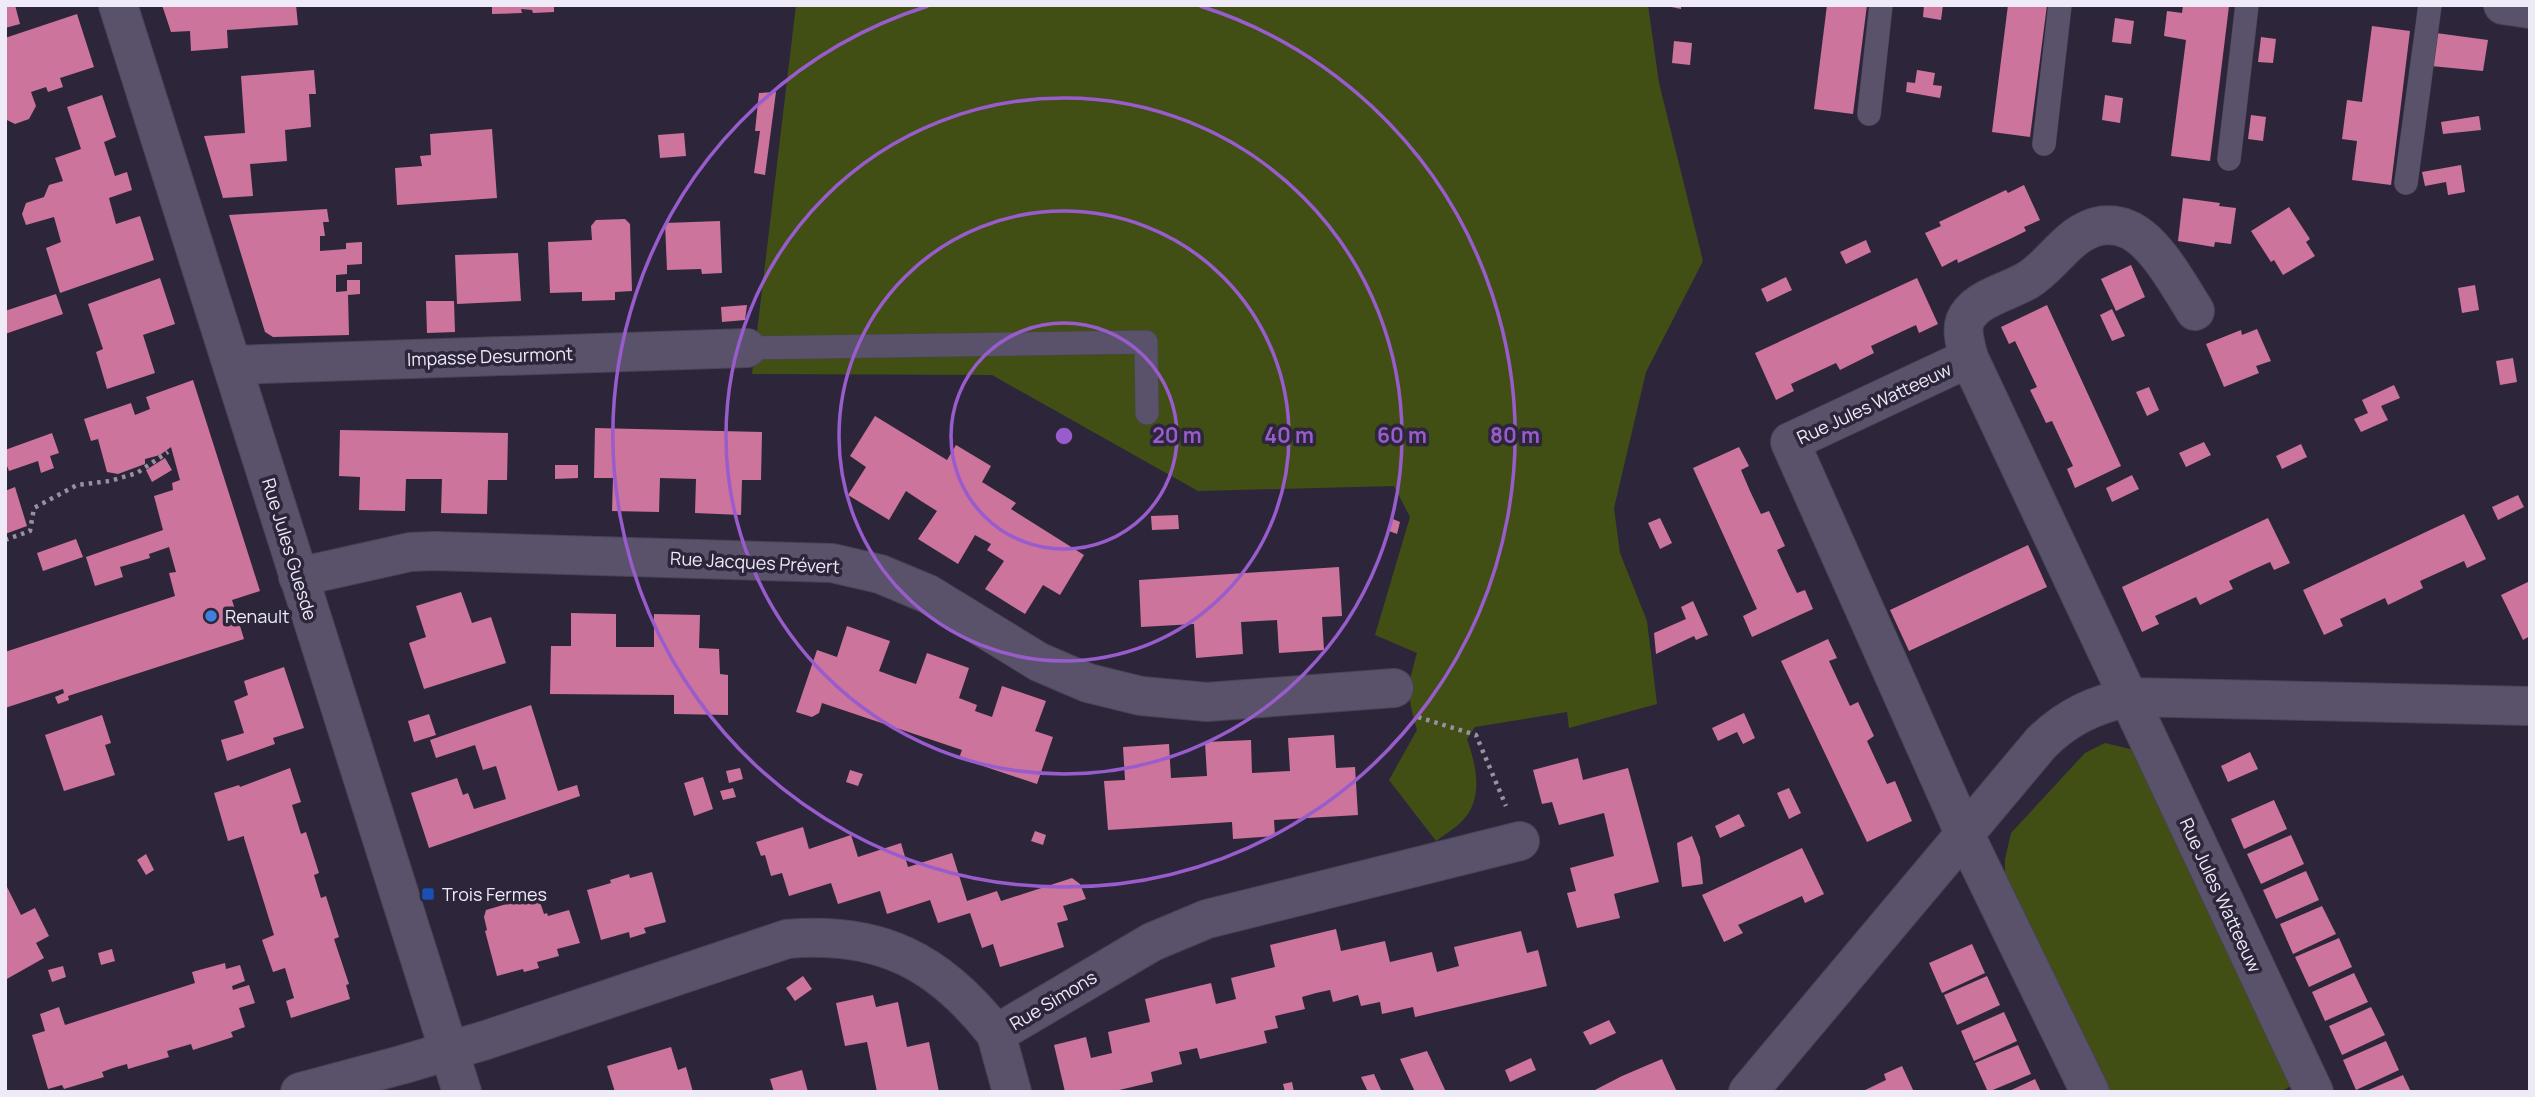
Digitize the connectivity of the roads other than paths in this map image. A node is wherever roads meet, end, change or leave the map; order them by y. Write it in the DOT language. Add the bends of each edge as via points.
graph roads {
  1 [pos="118,5"];
  2 [pos="1881,5"];
  3 [pos="2060,5"];
  4 [pos="2247,5"];
  5 [pos="2430,5"];
  6 [pos="2504,5"];
  7 [pos="2530,9"];
  8 [pos="1868,114"];
  9 [pos="2044,144"];
  10 [pos="2229,159"];
  11 [pos="2406,183"];
  12 [pos="2195,311"];
  13 [pos="747,348"];
  14 [pos="1969,358"];
  15 [pos="233,365"];
  16 [pos="1147,413"];
  17 [pos="298,577"];
  18 [pos="1394,688"];
  19 [pos="2129,697"];
  20 [pos="2530,706"];
  21 [pos="1965,835"];
  22 [pos="1520,841"];
  23 [pos="996,1034"];
  24 [pos="448,1051"];
  25 [pos="300,1092"];
  26 [pos="462,1092"];
  27 [pos="1012,1092"];
  28 [pos="1748,1092"];
  29 [pos="2090,1092"];
  30 [pos="2314,1092"];
  1 -- 15 [label="street, Rue Jules Guesde"];
  2 -- 8 [label="lane"];
  3 -- 9 [label="lane"];
  4 -- 10 [label="lane"];
  5 -- 11 [label="lane"];
  6 -- 7 [label="street"];
  12 -- 14 [label="street" via="2161,259 2139,236 2115,226 2092,227 2034,276 1973,310 1964,329"];
  13 -- 15 [label="street, Impasse Desurmont"];
  13 -- 16 [label="lane" via="1146,342"];
  14 -- 19 [label="street, Rue Jules Watteeuw"];
  14 -- 21 [label="street, Rue Jules Watteeuw" via="1790,442"];
  15 -- 17 [label="street, Rue Jules Guesde"];
  17 -- 18 [label="street, Rue Jacques Prévert" via="434,551 832,563 928,594 1039,663 1088,683 1141,696 1207,702"];
  17 -- 24 [label="street, Rue Jules Guesde"];
  19 -- 20 [label="street"];
  19 -- 21 [label="street" via="2089,709 2054,730"];
  19 -- 30 [label="street, Rue Jules Watteeuw"];
  21 -- 28 [label="street"];
  21 -- 29 [label="street, Rue Jules Watteeuw"];
  22 -- 23 [label="street, Rue Simons" via="1179,929"];
  23 -- 24 [label="street, Rue Simons" via="977,1010 915,959 871,943 811,937 761,946"];
  23 -- 27 [label="street"];
  24 -- 25 [label="street, Rue Simons"];
  24 -- 26 [label="street, Rue Jules Guesde"];
}
